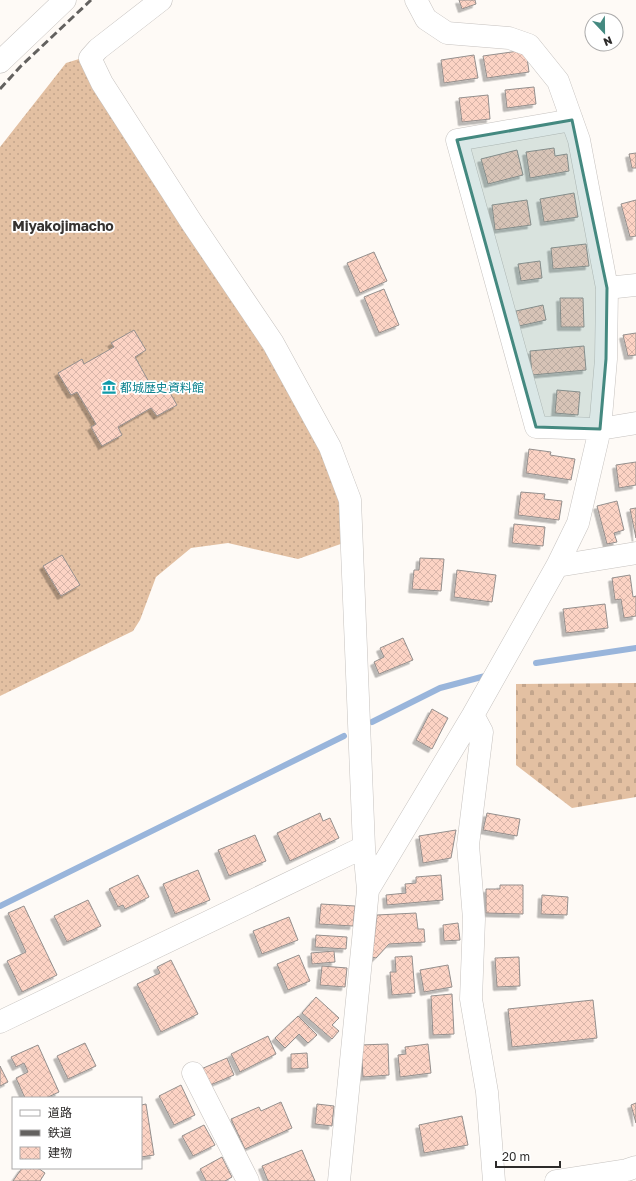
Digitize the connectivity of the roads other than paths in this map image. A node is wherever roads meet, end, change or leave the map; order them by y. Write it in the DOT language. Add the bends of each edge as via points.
graph roads {
  1 [pos="64,0"];
  2 [pos="161,0"];
  3 [pos="416,0"];
  4 [pos="0,62"];
  5 [pos="572,120"];
  6 [pos="636,285"];
  7 [pos="607,288"];
  8 [pos="636,423"];
  9 [pos="600,429"];
  10 [pos="636,553"];
  11 [pos="556,566"];
  12 [pos="473,715"];
  13 [pos="364,847"];
  14 [pos="368,890"];
  15 [pos="0,1022"];
  16 [pos="193,1073"];
  17 [pos="636,1167"];
  18 [pos="248,1181"];
  19 [pos="339,1181"];
  20 [pos="494,1181"];
  21 [pos="556,1181"];
  1 -- 4 [label="street"];
  2 -- 13 [label="street" via="90,58 102,83 273,343 330,447 350,500"];
  3 -- 5 [label="street" via="426,19 447,33 509,38 529,45 558,81"];
  5 -- 7 [label="street" via="579,140"];
  5 -- 9 [label="street" via="457,140 536,427"];
  6 -- 7 [label="street"];
  7 -- 9 [label="street" via="606,359"];
  8 -- 9 [label="street"];
  9 -- 11 [label="street" via="578,523"];
  10 -- 11 [label="street"];
  11 -- 12 [label="street"];
  12 -- 14 [label="street"];
  12 -- 20 [label="street" via="482,732 468,845 474,919 472,999 487,1092"];
  13 -- 14 [label="street"];
  13 -- 15 [label="street"];
  14 -- 19 [label="street"];
  16 -- 18 [label="street"];
  17 -- 21 [label="street"];
}
